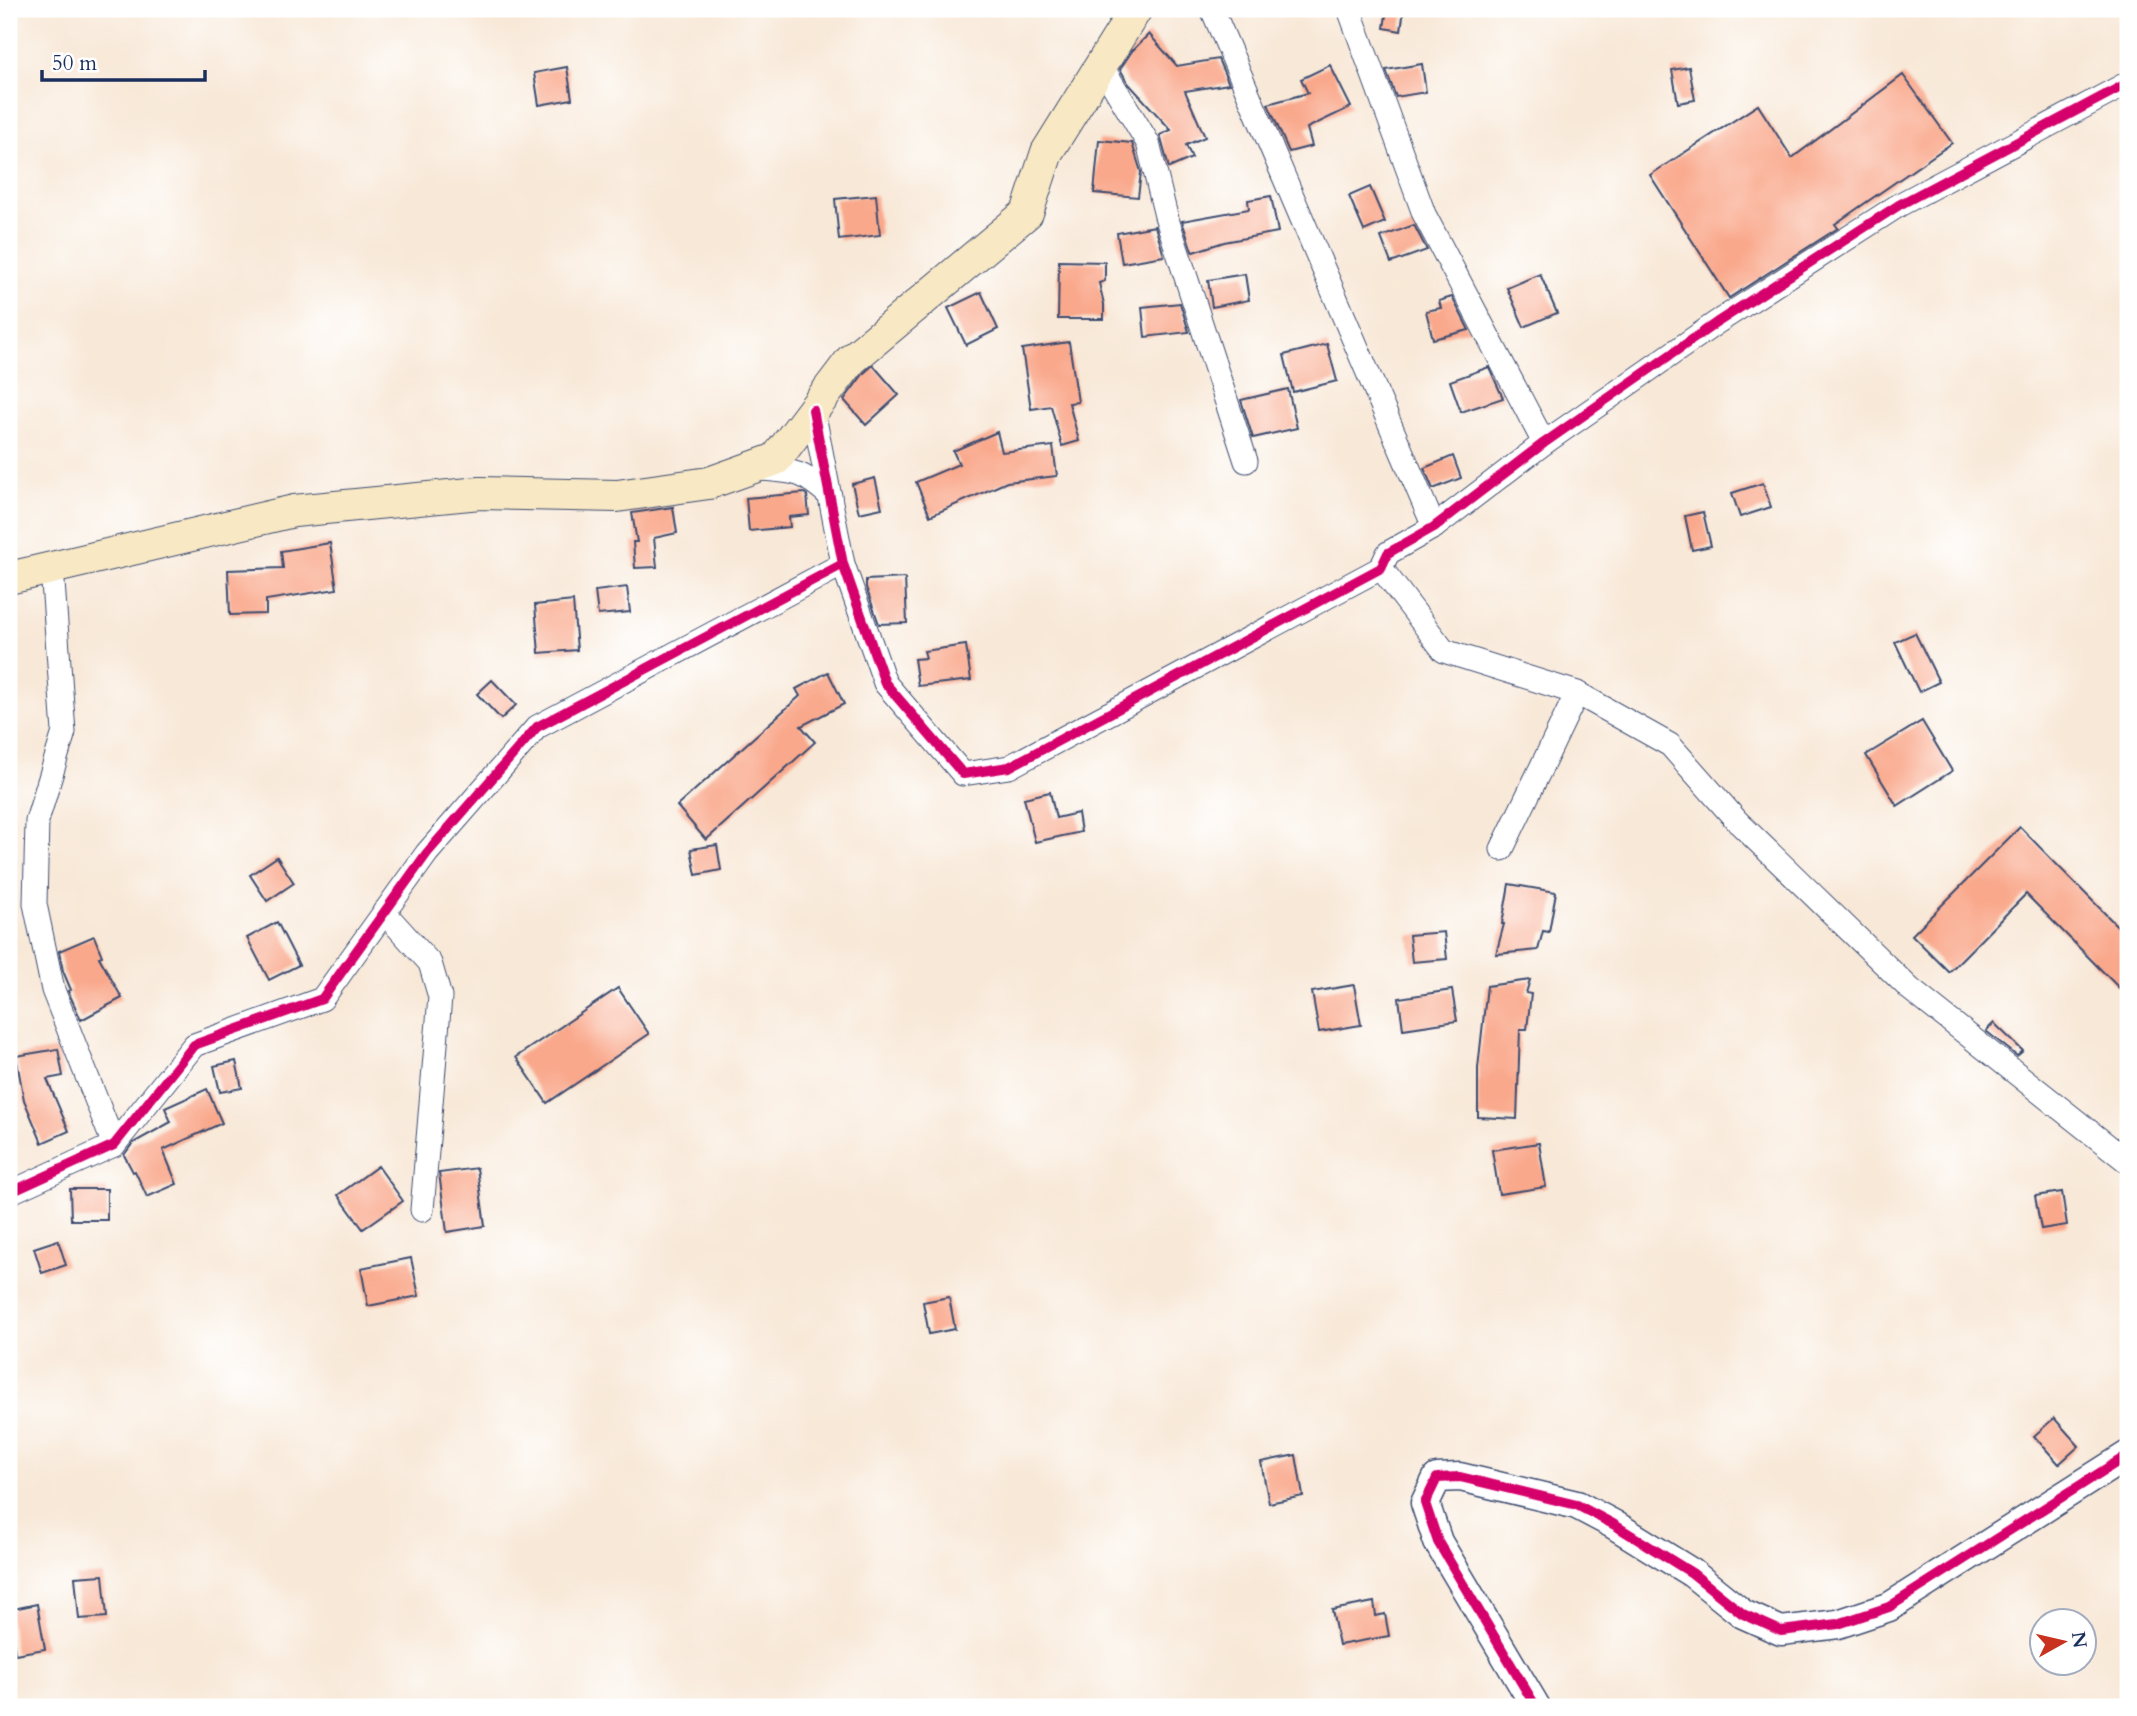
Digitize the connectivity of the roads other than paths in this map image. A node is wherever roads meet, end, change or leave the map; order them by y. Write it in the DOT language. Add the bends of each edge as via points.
graph roads {
  1 [pos="1136,9"];
  2 [pos="1212,9"];
  3 [pos="1349,9"];
  4 [pos="1101,65"];
  5 [pos="2128,83"];
  6 [pos="813,410"];
  7 [pos="1544,443"];
  8 [pos="1246,461"];
  9 [pos="750,468"];
  10 [pos="830,496"];
  11 [pos="1434,527"];
  12 [pos="843,564"];
  13 [pos="1381,568"];
  14 [pos="52,569"];
  15 [pos="9,578"];
  16 [pos="1577,693"];
  17 [pos="1502,849"];
  18 [pos="384,912"];
  19 [pos="114,1145"];
  20 [pos="2128,1162"];
  21 [pos="9,1193"];
  22 [pos="422,1210"];
  23 [pos="2128,1455"];
  24 [pos="1536,1707"];
  1 -- 4 [label="main road"];
  2 -- 11 [label="street"];
  3 -- 7 [label="street" via="1423,214"];
  4 -- 6 [label="main road" via="1047,152 1027,213 852,360"];
  4 -- 8 [label="street" via="1148,142 1166,216"];
  5 -- 7 [label="street" via="1899,205 1716,323"];
  6 -- 9 [label="main road" via="776,459"];
  6 -- 10 [label="street"];
  7 -- 11 [label="street"];
  9 -- 10 [label="street" via="794,471"];
  9 -- 14 [label="main road" via="709,483 617,496 480,493 294,511"];
  10 -- 12 [label="street"];
  11 -- 13 [label="street" via="1388,553"];
  12 -- 13 [label="street" via="885,683 963,774 1009,767"];
  12 -- 18 [label="street" via="537,727 426,853"];
  13 -- 16 [label="street" via="1444,650"];
  14 -- 15 [label="main road"];
  14 -- 19 [label="street" via="64,732 37,821 35,904 53,990"];
  16 -- 17 [label="street"];
  16 -- 20 [label="street" via="1670,745 1738,822 1910,989"];
  18 -- 19 [label="street" via="322,999 194,1045"];
  18 -- 22 [label="street" via="430,963 440,997"];
  19 -- 21 [label="street"];
  23 -- 24 [label="street" via="1889,1607 1838,1624 1781,1631 1742,1614 1692,1573 1577,1505 1461,1477 1437,1478 1425,1503 1438,1542"];
}
